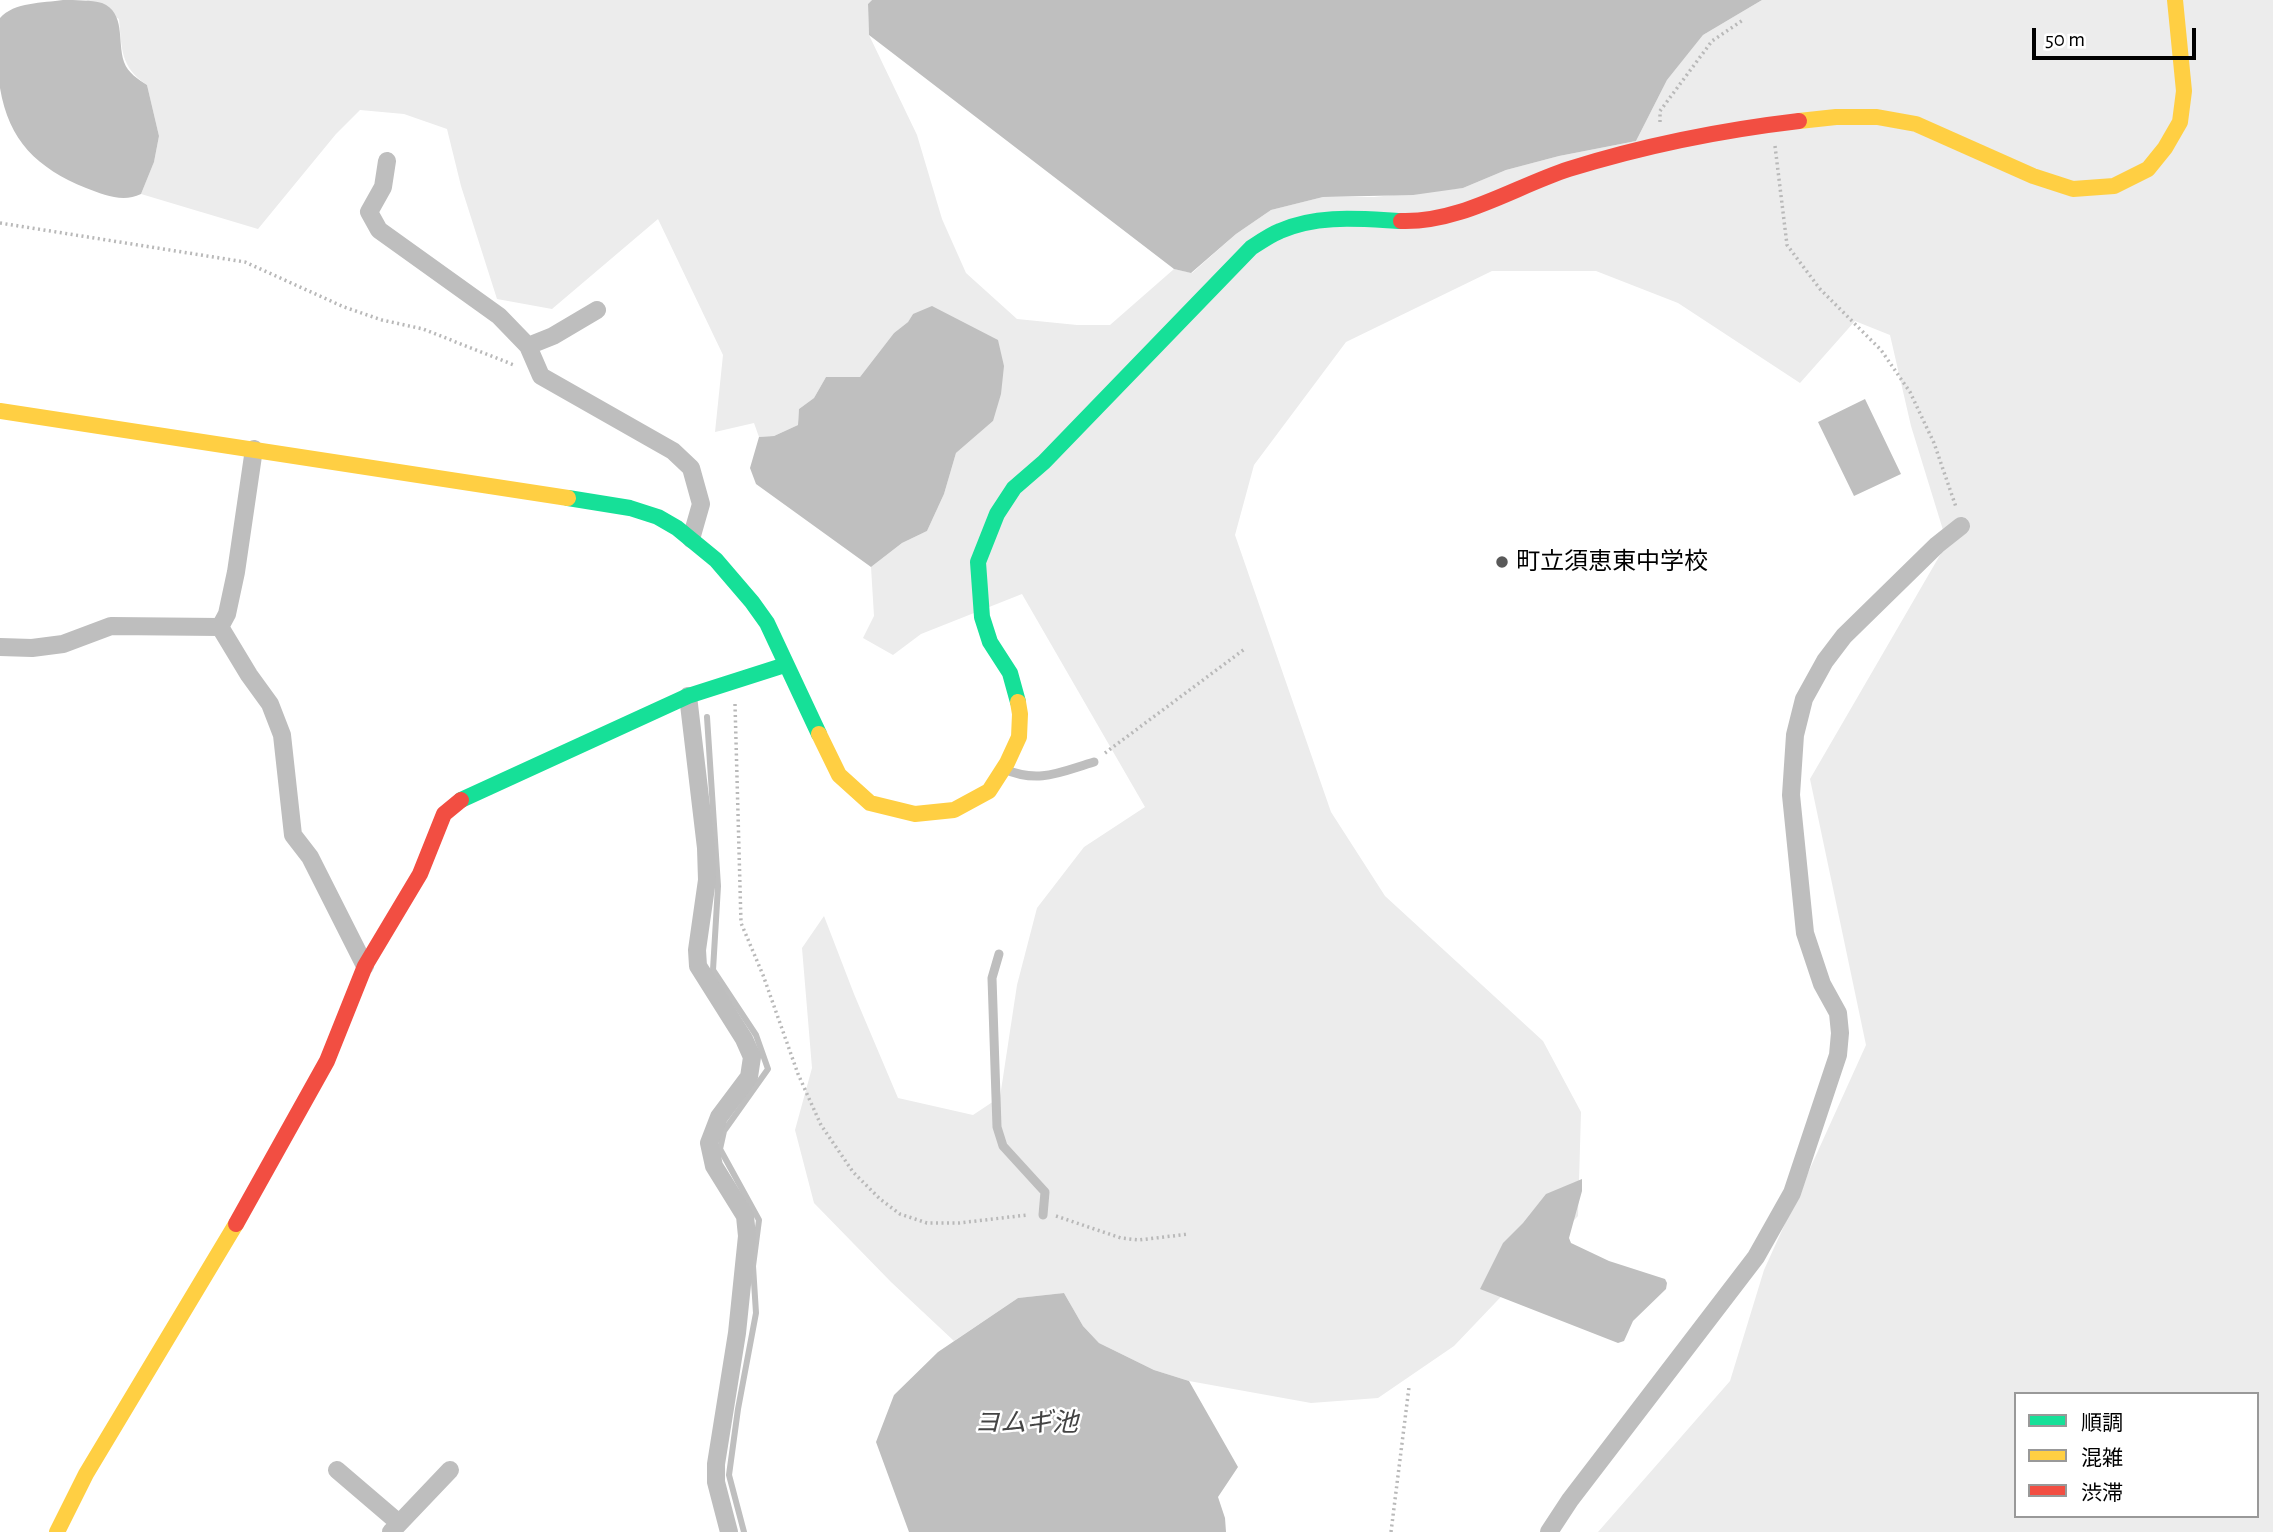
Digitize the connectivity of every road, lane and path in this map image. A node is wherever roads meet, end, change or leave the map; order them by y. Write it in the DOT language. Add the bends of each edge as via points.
graph roads {
  1 [pos="2175,0"];
  2 [pos="1743,20"];
  3 [pos="1772,124"];
  4 [pos="1660,144"];
  5 [pos="387,161"];
  6 [pos="0,223"];
  7 [pos="597,310"];
  8 [pos="528,346"];
  9 [pos="541,376"];
  10 [pos="0,411"];
  11 [pos="254,449"];
  12 [pos="1961,526"];
  13 [pos="691,539"];
  14 [pos="220,627"];
  15 [pos="0,648"];
  16 [pos="1247,648"];
  17 [pos="785,665"];
  18 [pos="734,681"];
  19 [pos="688,696"];
  20 [pos="1094,762"];
  21 [pos="1003,769"];
  22 [pos="999,954"];
  23 [pos="365,966"];
  24 [pos="1043,1215"];
  25 [pos="1189,1234"];
  26 [pos="1409,1387"];
  27 [pos="337,1470"];
  28 [pos="450,1470"];
  29 [pos="395,1528"];
  30 [pos="57,1532"];
  31 [pos="729,1532"];
  32 [pos="1391,1532"];
  33 [pos="1549,1532"];
  1 -- 3 [label="street" via="2184,91 2180,122 2148,169 2114,186 2073,189 1916,124 1877,117 1836,117"];
  2 -- 4 [label="path" via="1712,41 1660,111"];
  3 -- 4 [label="street"];
  3 -- 12 [label="path" via="1787,245 1820,289 1881,350 1910,393 1934,443"];
  4 -- 21 [label="street" via="1567,170 1446,215 1412,221 1339,218 1307,223 1280,231 1251,248 1014,488 997,514 978,562 982,617 990,642 1010,673 1020,714 1019,737"];
  5 -- 8 [label="street" via="383,187 369,212 379,230 499,316"];
  6 -- 9 [label="path" via="245,262 344,307 423,328"];
  7 -- 8 [label="street"];
  8 -- 9 [label="street"];
  9 -- 13 [label="street" via="673,451 691,468 701,504"];
  10 -- 11 [label="street"];
  11 -- 13 [label="street" via="600,503 657,516"];
  11 -- 14 [label="street" via="228,614"];
  12 -- 33 [label="street" via="1844,636 1804,699 1795,735 1791,795 1805,933 1822,984 1838,1013 1840,1032 1838,1055 1792,1193 1756,1257"];
  13 -- 17 [label="street" via="737,582 781,647"];
  14 -- 15 [label="street" via="111,626 63,644"];
  14 -- 23 [label="street" via="270,704 282,735 293,835 310,857"];
  16 -- 20 [label="path"];
  17 -- 18 [label="street"];
  17 -- 21 [label="street" via="838,775 870,803 915,814 954,810 989,791"];
  18 -- 19 [label="street"];
  18 -- 24 [label="path" via="741,923 821,1125 853,1172 900,1214 927,1223"];
  19 -- 23 [label="street" via="463,799 444,814 420,874"];
  19 -- 31 [label="street" via="707,869 698,966 752,1057 749,1077 719,1117 709,1143 715,1166 745,1216 747,1236 716,1464"];
  20 -- 21 [label="lane" via="1035,777"];
  22 -- 24 [label="lane" via="992,978 997,1127 1003,1146 1045,1192"];
  23 -- 30 [label="street" via="327,1060"];
  24 -- 25 [label="path" via="1130,1239"];
  26 -- 32 [label="path"];
  27 -- 29 [label="street"];
  28 -- 29 [label="street"];
}
